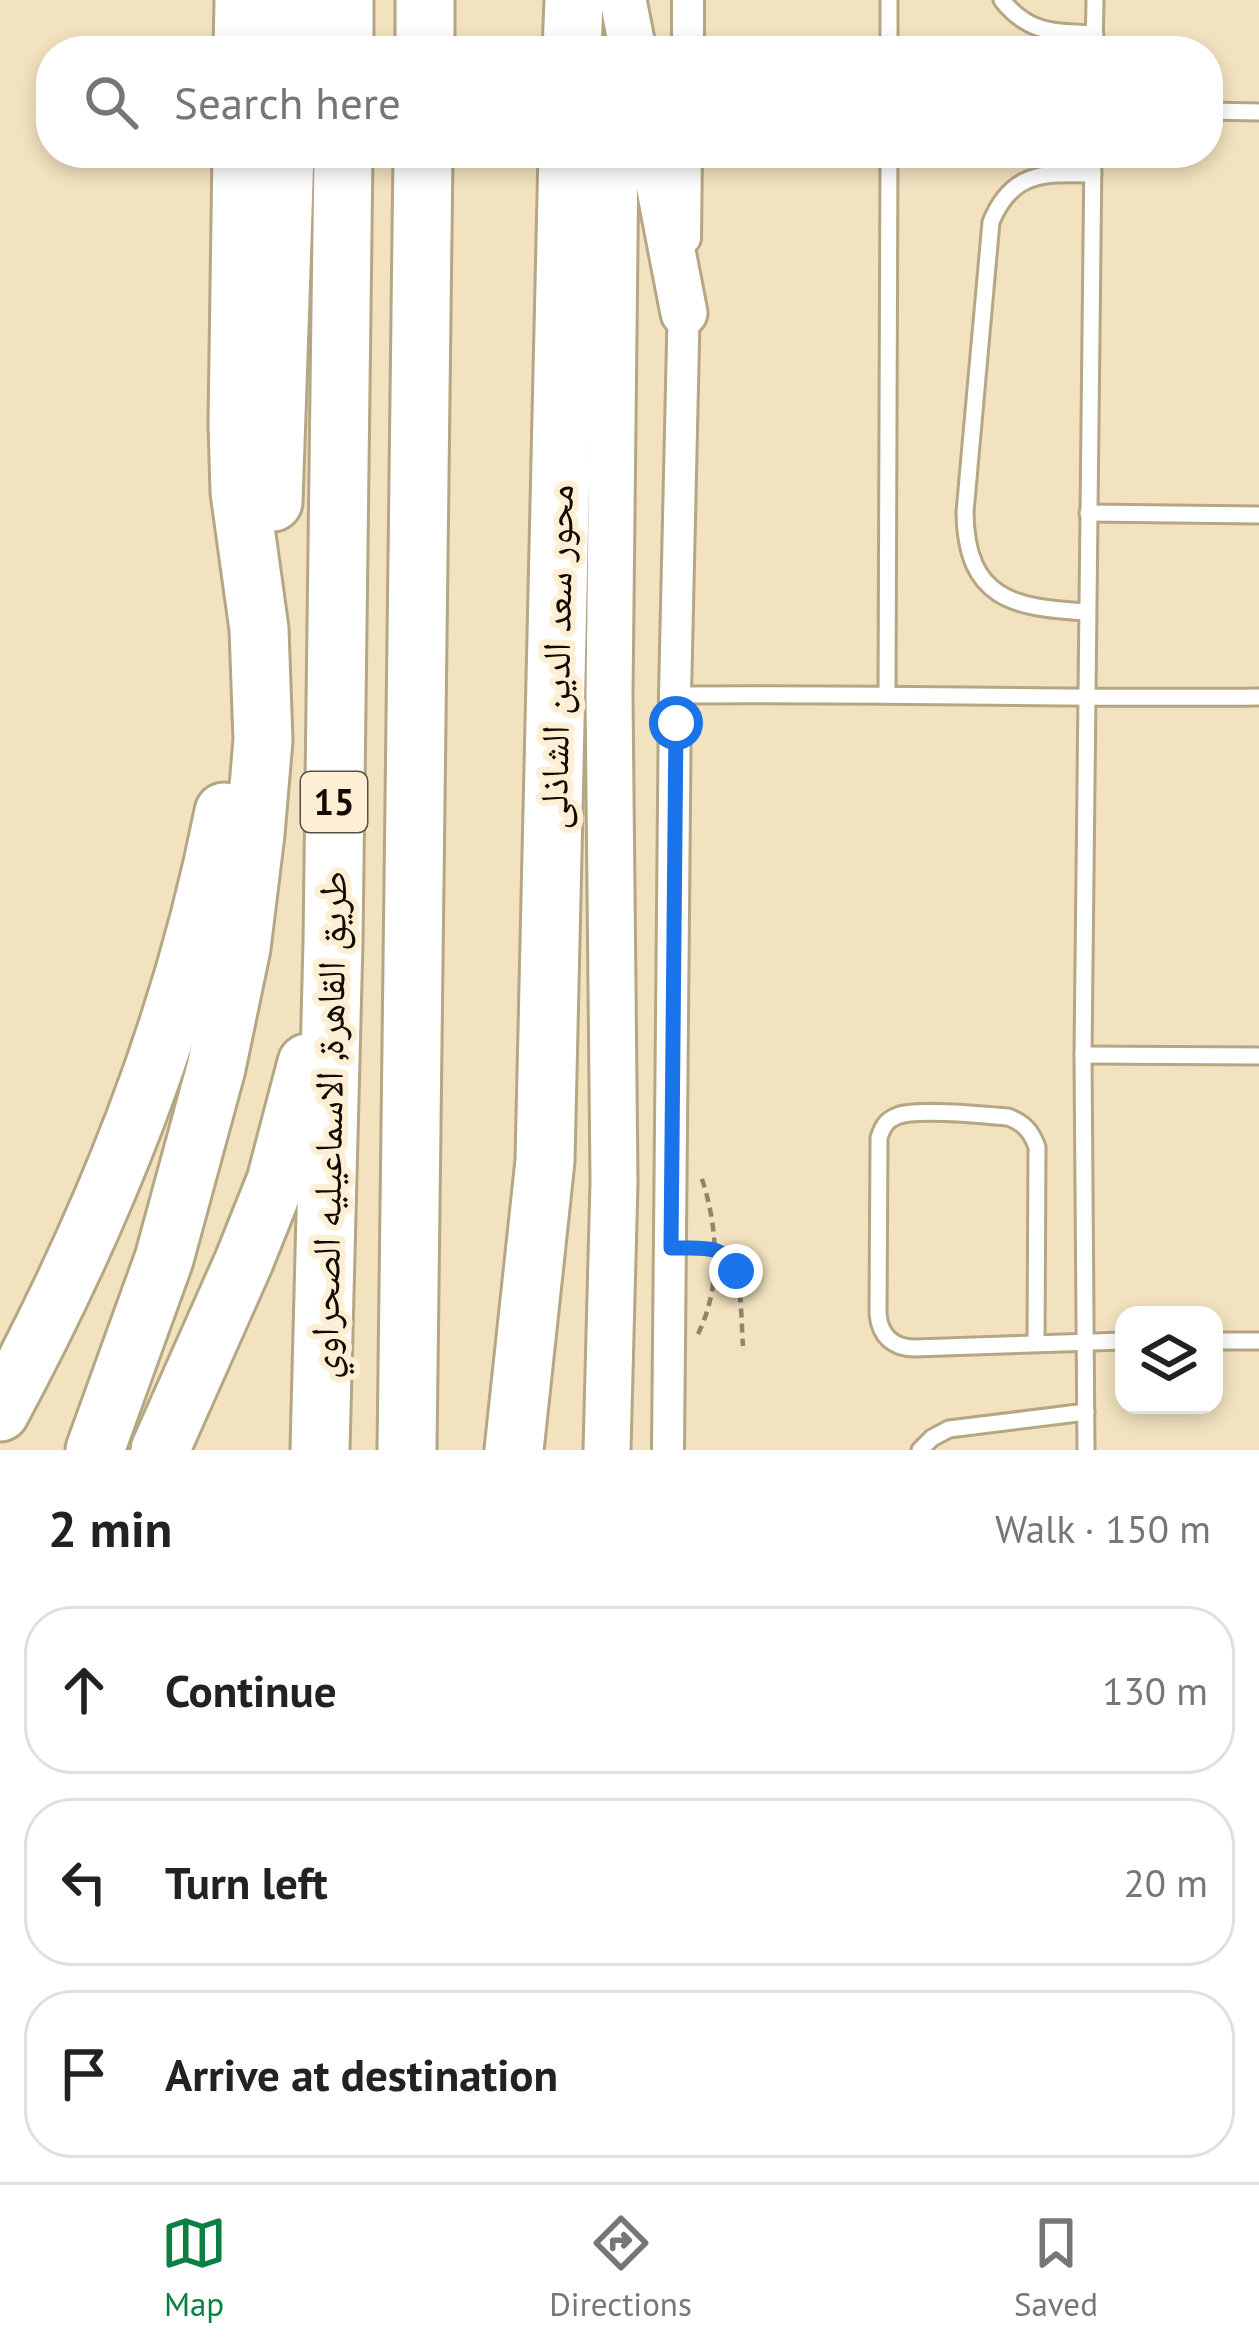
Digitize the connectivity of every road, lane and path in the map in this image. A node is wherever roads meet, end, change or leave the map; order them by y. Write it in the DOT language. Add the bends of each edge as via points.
graph roads {
  1 [pos="244,0"];
  2 [pos="289,0"];
  3 [pos="344,0"];
  4 [pos="425,0"];
  5 [pos="574,0"];
  6 [pos="620,0"];
  7 [pos="688,0"];
  8 [pos="889,0"];
  9 [pos="1003,0"];
  10 [pos="1095,0"];
  11 [pos="243,36"];
  12 [pos="288,36"];
  13 [pos="344,36"];
  14 [pos="425,36"];
  15 [pos="573,36"];
  16 [pos="617,36"];
  17 [pos="629,36"];
  18 [pos="688,36"];
  19 [pos="889,36"];
  20 [pos="1067,36"];
  21 [pos="1095,36"];
  22 [pos="1223,111"];
  23 [pos="1259,112"];
  24 [pos="242,168"];
  25 [pos="285,168"];
  26 [pos="343,168"];
  27 [pos="423,168"];
  28 [pos="568,168"];
  29 [pos="615,168"];
  30 [pos="656,168"];
  31 [pos="686,168"];
  32 [pos="889,168"];
  33 [pos="1093,168"];
  34 [pos="1093,174"];
  35 [pos="684,313"];
  36 [pos="1088,513"];
  37 [pos="1259,515"];
  38 [pos="1087,612"];
  39 [pos="260,629"];
  40 [pos="887,694"];
  41 [pos="675,695"];
  42 [pos="1259,697"];
  43 [pos="1086,698"];
  44 [pos="333,942"];
  45 [pos="1083,1055"];
  46 [pos="1259,1056"];
  47 [pos="671,1248"];
  48 [pos="533,1279"];
  49 [pos="1085,1341"];
  50 [pos="1115,1341"];
  51 [pos="1223,1341"];
  52 [pos="1259,1341"];
  53 [pos="1036,1342"];
  54 [pos="743,1346"];
  55 [pos="0,1412"];
  56 [pos="1086,1412"];
  57 [pos="95,1450"];
  58 [pos="160,1450"];
  59 [pos="320,1450"];
  60 [pos="407,1450"];
  61 [pos="514,1450"];
  62 [pos="552,1450"];
  63 [pos="607,1450"];
  64 [pos="668,1450"];
  65 [pos="920,1450"];
  66 [pos="1086,1450"];
  1 -- 11 [label="highway"];
  2 -- 12 [label="highway"];
  3 -- 13 [label="highway"];
  4 -- 14 [label="highway"];
  5 -- 15 [label="highway"];
  6 -- 16 [label="street"];
  6 -- 17 [label="street"];
  7 -- 18 [label="street"];
  8 -- 19 [label="lane"];
  9 -- 20 [label="lane" via="1028,25"];
  10 -- 21 [label="lane"];
  22 -- 23 [label="lane"];
  24 -- 39 [label="highway" via="240,492"];
  25 -- 39 [label="highway" via="275,470"];
  26 -- 44 [label="highway, طريق القاهرة, الاسماعيليه الصحراوي / 15"];
  27 -- 60 [label="highway, 15"];
  28 -- 48 [label="highway, محور سعد الدين الشاذلى" via="544,1161"];
  29 -- 63 [label="street"];
  30 -- 35 [label="street"];
  31 -- 35 [label="street"];
  32 -- 40 [label="lane"];
  33 -- 34 [label="lane"];
  34 -- 36 [label="lane"];
  34 -- 38 [label="lane" via="1051,173 1020,183 997,206 965,512 970,554 992,588 1028,607"];
  35 -- 41 [label="street"];
  36 -- 37 [label="lane"];
  36 -- 38 [label="lane"];
  38 -- 43 [label="lane"];
  39 -- 55 [label="highway" via="214,860 166,1038 80,1252"];
  39 -- 57 [label="highway" via="263,740 241,948 164,1259"];
  40 -- 41 [label="lane"];
  40 -- 43 [label="lane"];
  41 -- 47 [label="street"];
  42 -- 43 [label="lane"];
  43 -- 45 [label="lane"];
  44 -- 58 [label="highway" via="275,1181"];
  44 -- 59 [label="highway, طريق القاهرة, الاسماعيليه الصحراوي / 15"];
  45 -- 46 [label="lane"];
  45 -- 49 [label="lane"];
  47 -- 54 [label="path" via="715,1249 732,1261"];
  47 -- 64 [label="street"];
  48 -- 61 [label="highway"];
  48 -- 62 [label="highway"];
  49 -- 50 [label="lane"];
  49 -- 53 [label="lane"];
  49 -- 56 [label="lane"];
  51 -- 52 [label="lane"];
  53 -- 53 [label="lane" via="906,1348 883,1332 879,1138 894,1117 1008,1117 1033,1137"];
  56 -- 65 [label="lane" via="949,1429"];
  56 -- 66 [label="lane"];
}
